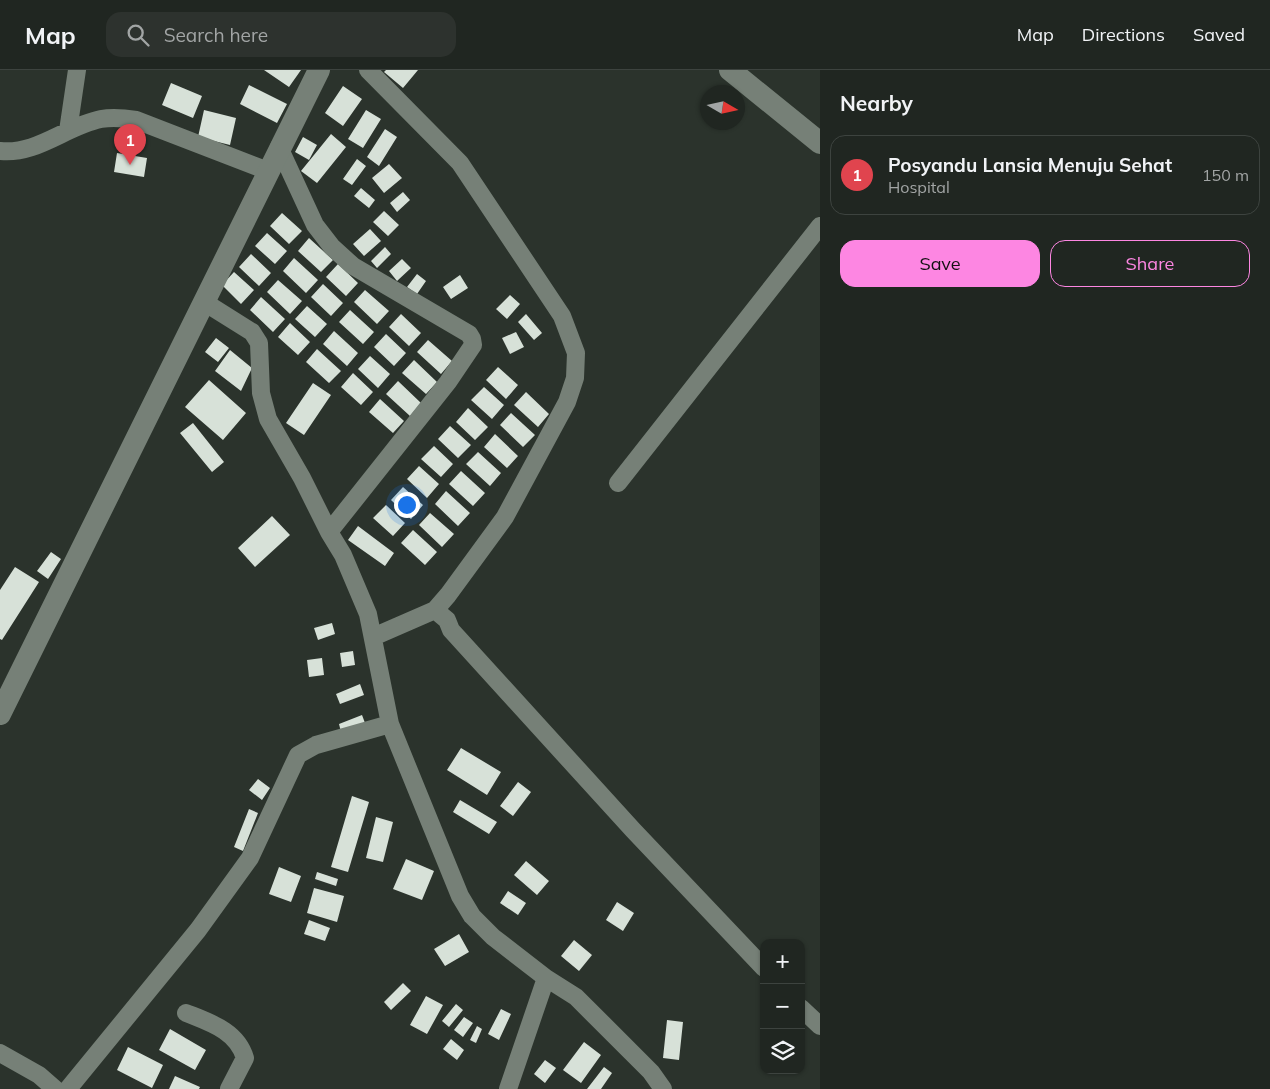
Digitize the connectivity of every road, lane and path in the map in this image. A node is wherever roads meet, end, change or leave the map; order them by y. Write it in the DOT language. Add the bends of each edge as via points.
graph roads {
  1 [pos="77,70"];
  2 [pos="319,70"];
  3 [pos="368,70"];
  4 [pos="730,70"];
  5 [pos="68,131"];
  6 [pos="820,143"];
  7 [pos="279,147"];
  8 [pos="0,151"];
  9 [pos="268,171"];
  10 [pos="820,226"];
  11 [pos="204,302"];
  12 [pos="618,483"];
  13 [pos="329,532"];
  14 [pos="435,610"];
  15 [pos="373,637"];
  16 [pos="0,714"];
  17 [pos="390,724"];
  18 [pos="760,964"];
  19 [pos="546,978"];
  20 [pos="805,1012"];
  21 [pos="186,1013"];
  22 [pos="820,1026"];
  23 [pos="0,1053"];
  24 [pos="55,1089"];
  25 [pos="68,1089"];
  26 [pos="229,1089"];
  27 [pos="508,1089"];
  28 [pos="663,1089"];
  1 -- 5 [label="street"];
  2 -- 7 [label="street"];
  3 -- 14 [label="street" via="460,163 562,316 576,353 568,402 505,517"];
  4 -- 6 [label="street"];
  5 -- 8 [label="street" via="23,150"];
  5 -- 9 [label="street" via="100,120 136,120"];
  7 -- 9 [label="street"];
  7 -- 13 [label="street" via="315,226 332,247 353,266 469,334 473,345 448,382"];
  9 -- 11 [label="street"];
  10 -- 12 [label="street"];
  11 -- 13 [label="street" via="252,332 259,342 261,393 268,419"];
  11 -- 16 [label="street"];
  13 -- 15 [label="street" via="344,555 368,614"];
  14 -- 15 [label="street"];
  14 -- 18 [label="street" via="633,830"];
  15 -- 17 [label="street"];
  17 -- 19 [label="street" via="460,896 472,916 493,937"];
  17 -- 25 [label="street" via="316,746 298,755 250,858 198,930"];
  19 -- 27 [label="street"];
  19 -- 28 [label="street" via="576,997 651,1072"];
  20 -- 22 [label="street"];
  21 -- 26 [label="street" via="230,1034 242,1048 245,1058"];
  23 -- 24 [label="street"];
}
